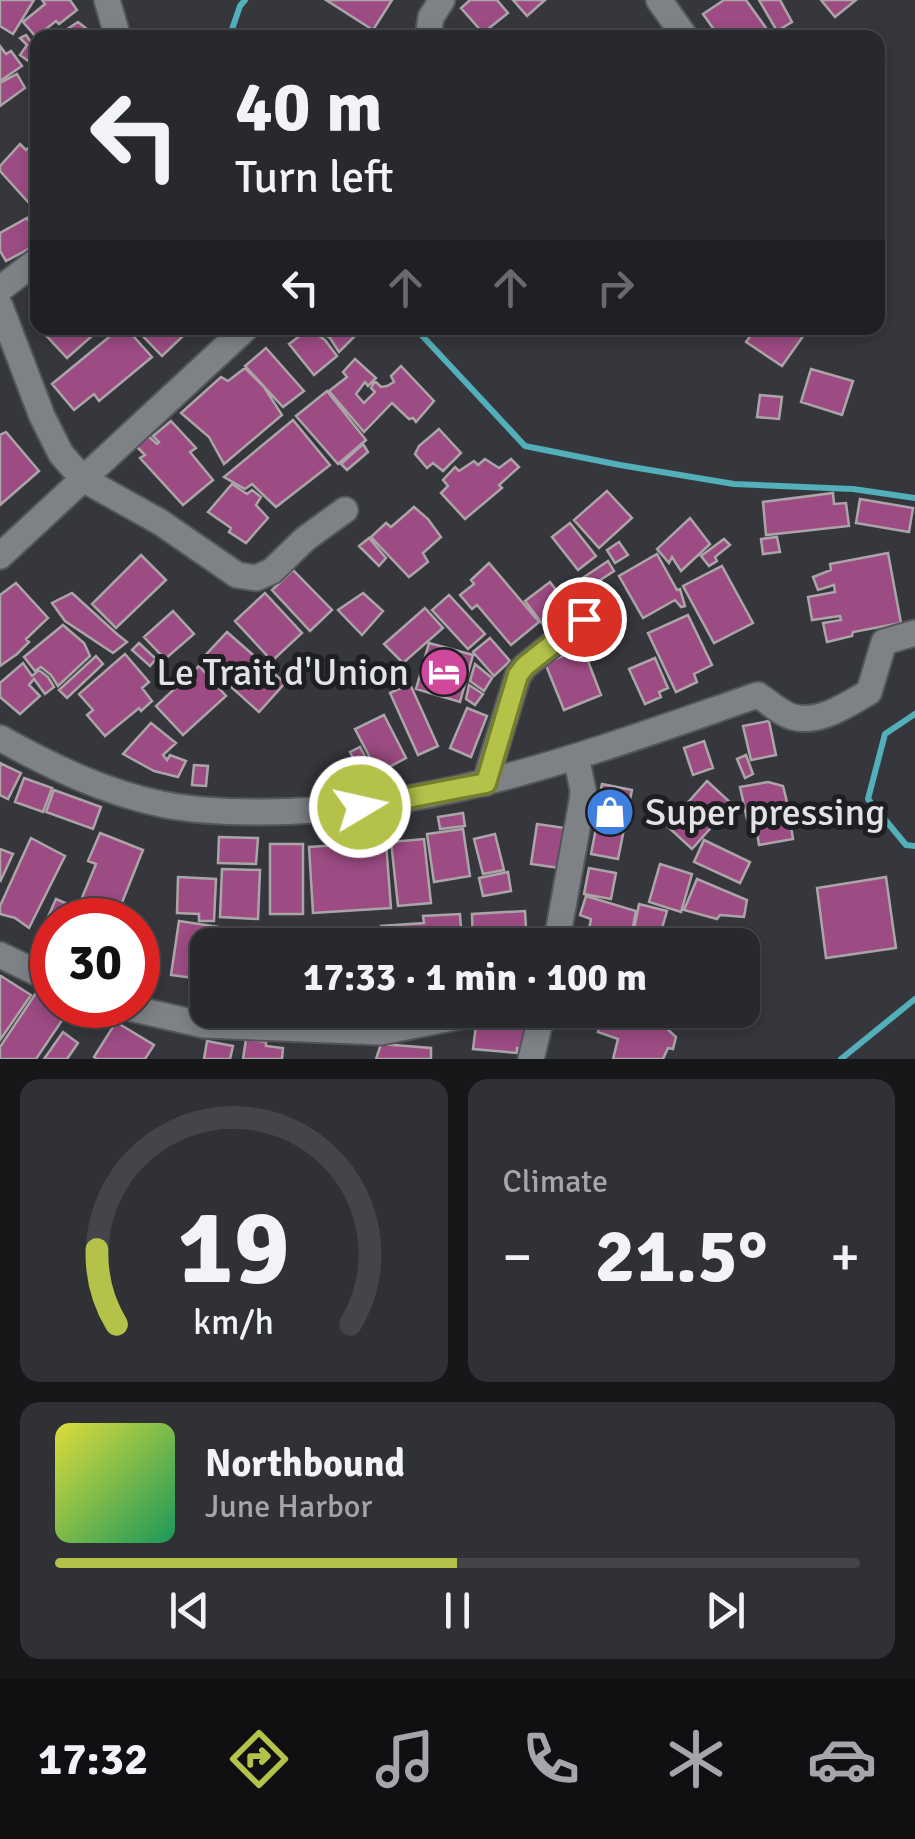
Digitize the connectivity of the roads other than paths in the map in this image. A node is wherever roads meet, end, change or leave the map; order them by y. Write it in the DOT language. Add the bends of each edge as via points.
graph roads {
  1 [pos="106,0"];
  2 [pos="442,0"];
  3 [pos="658,0"];
  4 [pos="115,30"];
  5 [pos="430,30"];
  6 [pos="680,30"];
  7 [pos="30,266"];
  8 [pos="0,288"];
  9 [pos="0,306"];
  10 [pos="238,335"];
  11 [pos="83,479"];
  12 [pos="345,510"];
  13 [pos="0,556"];
  14 [pos="584,619"];
  15 [pos="915,633"];
  16 [pos="0,738"];
  17 [pos="576,757"];
  18 [pos="486,783"];
  19 [pos="559,928"];
  20 [pos="0,955"];
  21 [pos="30,969"];
  22 [pos="160,1015"];
  23 [pos="190,1022"];
  24 [pos="279,1028"];
  25 [pos="400,1028"];
  26 [pos="539,1028"];
  27 [pos="531,1059"];
  1 -- 4 [label="street"];
  2 -- 5 [label="street"];
  3 -- 6 [label="street"];
  7 -- 8 [label="street"];
  9 -- 11 [label="street" via="42,416"];
  10 -- 11 [label="street"];
  11 -- 12 [label="street" via="237,575 256,578"];
  11 -- 13 [label="street"];
  14 -- 18 [label="street" via="518,675"];
  15 -- 17 [label="street" via="884,642 868,692 812,719 790,717 758,695"];
  16 -- 18 [label="street" via="118,792 208,812 339,810"];
  17 -- 18 [label="street"];
  17 -- 19 [label="street" via="582,801"];
  20 -- 21 [label="street"];
  22 -- 23 [label="street"];
  24 -- 25 [label="street"];
  26 -- 27 [label="street"];
}
